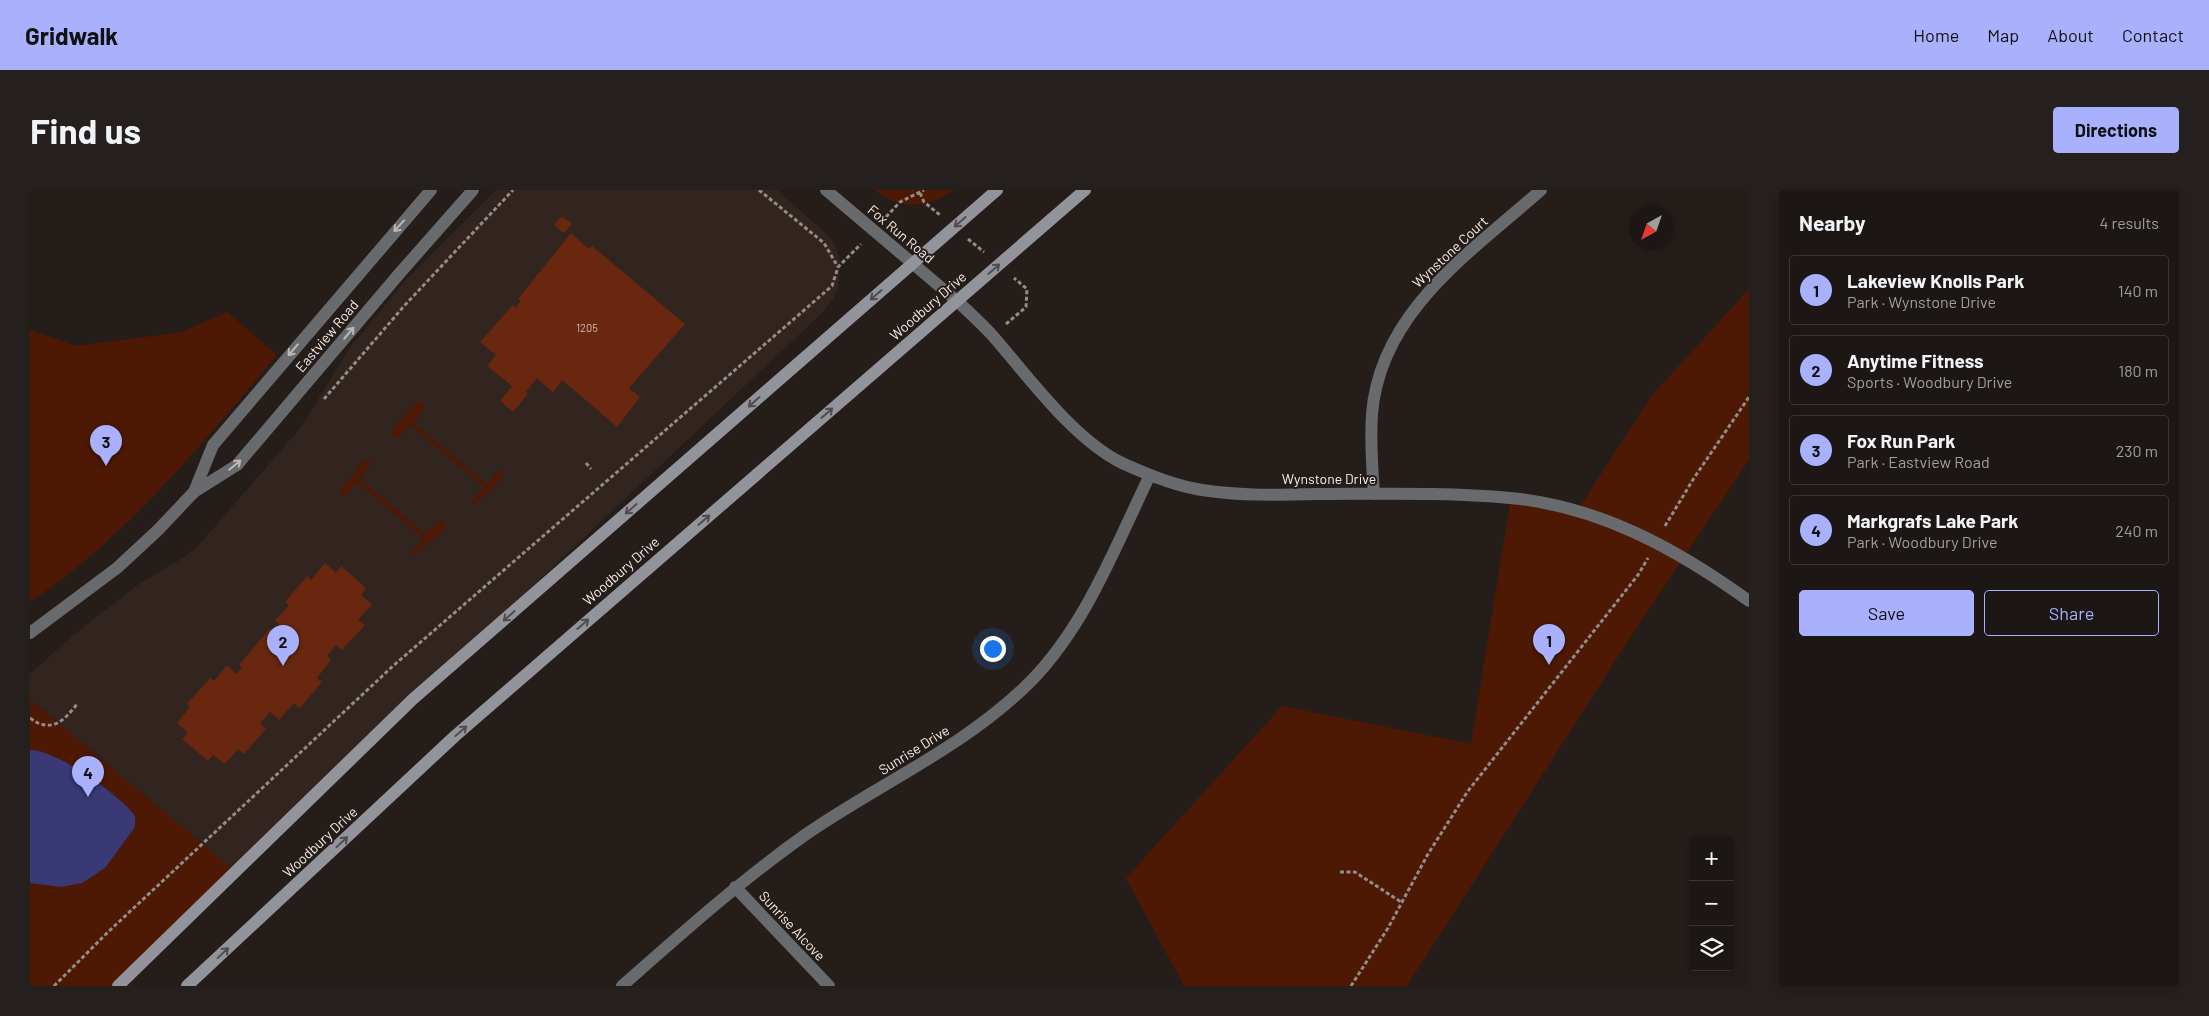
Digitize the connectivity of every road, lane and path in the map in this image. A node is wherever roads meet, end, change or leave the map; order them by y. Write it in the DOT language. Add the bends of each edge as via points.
graph roads {
  1 [pos="431,190"];
  2 [pos="473,190"];
  3 [pos="513,190"];
  4 [pos="759,190"];
  5 [pos="826,190"];
  6 [pos="924,190"];
  7 [pos="997,190"];
  8 [pos="1085,190"];
  9 [pos="1541,190"];
  10 [pos="900,202"];
  11 [pos="913,263"];
  12 [pos="957,301"];
  13 [pos="1749,397"];
  14 [pos="324,398"];
  15 [pos="586,463"];
  16 [pos="591,469"];
  17 [pos="1150,475"];
  18 [pos="194,492"];
  19 [pos="1374,494"];
  20 [pos="1666,523"];
  21 [pos="1645,563"];
  22 [pos="1749,600"];
  23 [pos="30,633"];
  24 [pos="77,704"];
  25 [pos="30,718"];
  26 [pos="1340,872"];
  27 [pos="735,887"];
  28 [pos="1401,902"];
  29 [pos="54,986"];
  30 [pos="118,986"];
  31 [pos="187,986"];
  32 [pos="622,986"];
  33 [pos="828,986"];
  34 [pos="1350,986"];
  1 -- 18 [label="street, Eastview Road, one-way" via="213,445"];
  18 -- 2 [label="street, Eastview Road, one-way" via="237,465"];
  3 -- 14 [label="path" via="424,284"];
  4 -- 29 [label="path" via="824,243 838,267 832,286 393,666"];
  5 -- 11 [label="street, Fox Run Road"];
  6 -- 10 [label="path"];
  7 -- 11 [label="main road, one-way"];
  12 -- 8 [label="main road, Woodbury Drive, one-way"];
  9 -- 19 [label="street, Wynstone Court" via="1442,276 1417,304 1394,340 1379,378 1372,412"];
  11 -- 12 [label="street, Fox Run Road"];
  11 -- 30 [label="main road, one-way" via="414,699"];
  12 -- 17 [label="street, Wynstone Drive" via="1081,434 1119,462"];
  31 -- 12 [label="main road, Woodbury Drive, one-way" via="455,736"];
  13 -- 20 [label="path"];
  15 -- 16 [label="path"];
  17 -- 19 [label="street, Wynstone Drive" via="1200,490"];
  17 -- 27 [label="street, Sunrise Drive" via="1096,589 1066,638 1032,679 990,718 806,834"];
  18 -- 23 [label="street, Eastview Road" via="117,568"];
  19 -- 22 [label="street, Wynstone Drive" via="1511,498 1565,507 1613,522 1656,542 1708,571"];
  21 -- 28 [label="path" via="1468,791"];
  24 -- 25 [label="path" via="66,718 51,726 39,725"];
  26 -- 28 [label="path" via="1354,872"];
  27 -- 32 [label="street, Sunrise Drive"];
  27 -- 33 [label="street, Sunrise Alcove"];
  28 -- 34 [label="path"];
}
